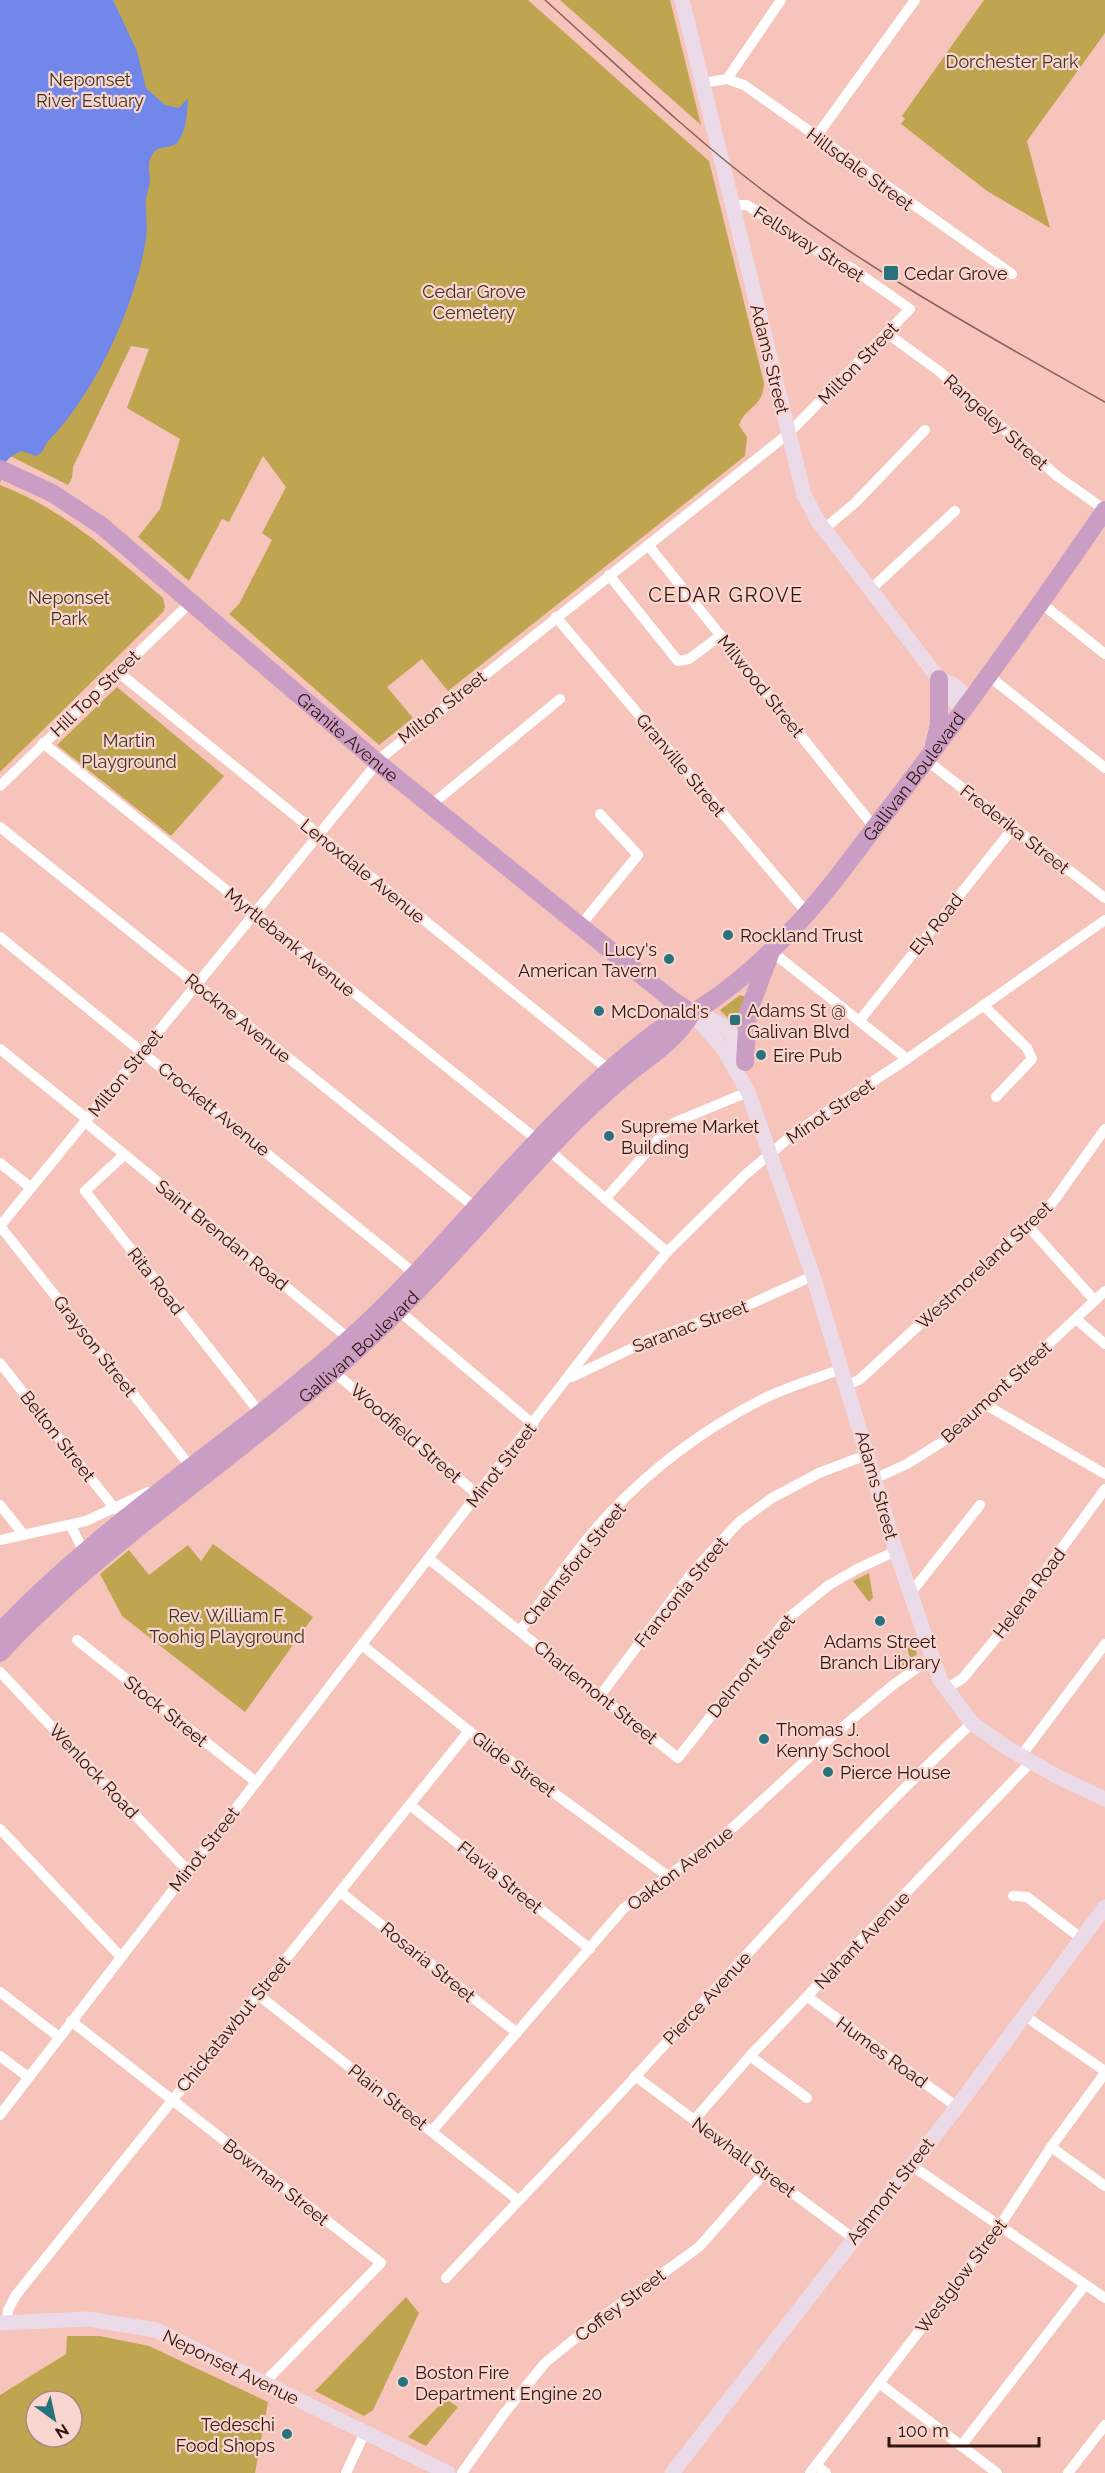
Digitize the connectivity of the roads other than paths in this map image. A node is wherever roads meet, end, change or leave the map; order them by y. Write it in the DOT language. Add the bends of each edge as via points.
graph roads {
  1 [pos="682,0"];
  2 [pos="781,0"];
  3 [pos="915,0"];
  4 [pos="727,79"];
  5 [pos="703,83"];
  6 [pos="816,137"];
  7 [pos="732,205"];
  8 [pos="1012,274"];
  9 [pos="908,312"];
  10 [pos="888,334"];
  11 [pos="925,430"];
  12 [pos="788,434"];
  13 [pos="3,470"];
  14 [pos="1105,510"];
  15 [pos="955,511"];
  16 [pos="824,529"];
  17 [pos="648,544"];
  18 [pos="609,575"];
  19 [pos="870,590"];
  20 [pos="191,602"];
  21 [pos="1041,603"];
  22 [pos="556,617"];
  23 [pos="720,636"];
  24 [pos="1105,654"];
  25 [pos="118,672"];
  26 [pos="990,677"];
  27 [pos="939,679"];
  28 [pos="560,699"];
  29 [pos="968,706"];
  30 [pos="43,743"];
  31 [pos="929,755"];
  32 [pos="377,762"];
  33 [pos="1105,768"];
  34 [pos="0,786"];
  35 [pos="431,805"];
  36 [pos="600,814"];
  37 [pos="0,827"];
  38 [pos="874,827"];
  39 [pos="1013,828"];
  40 [pos="318,834"];
  41 [pos="1105,898"];
  42 [pos="255,913"];
  43 [pos="807,913"];
  44 [pos="1105,920"];
  45 [pos="580,926"];
  46 [pos="0,937"];
  47 [pos="771,951"];
  48 [pos="196,984"];
  49 [pos="983,1005"];
  50 [pos="692,1013"];
  51 [pos="860,1020"];
  52 [pos="0,1049"];
  53 [pos="142,1051"];
  54 [pos="907,1059"];
  55 [pos="745,1062"];
  56 [pos="609,1070"];
  57 [pos="748,1092"];
  58 [pos="996,1097"];
  59 [pos="86,1120"];
  60 [pos="1105,1130"];
  61 [pos="543,1146"];
  62 [pos="124,1155"];
  63 [pos="770,1155"];
  64 [pos="0,1163"];
  65 [pos="31,1188"];
  66 [pos="605,1199"];
  67 [pos="476,1208"];
  68 [pos="0,1226"];
  69 [pos="1028,1226"];
  70 [pos="667,1252"];
  71 [pos="813,1276"];
  72 [pos="421,1278"];
  73 [pos="1105,1292"];
  74 [pos="1095,1301"];
  75 [pos="399,1311"];
  76 [pos="1076,1320"];
  77 [pos="355,1343"];
  78 [pos="1105,1344"];
  79 [pos="0,1363"];
  80 [pos="842,1369"];
  81 [pos="334,1372"];
  82 [pos="569,1379"];
  83 [pos="847,1385"];
  84 [pos="986,1405"];
  85 [pos="260,1413"];
  86 [pos="533,1425"];
  87 [pos="869,1454"];
  88 [pos="190,1466"];
  89 [pos="1105,1474"];
  90 [pos="876,1478"];
  91 [pos="1105,1489"];
  92 [pos="478,1495"];
  93 [pos="0,1505"];
  94 [pos="981,1505"];
  95 [pos="122,1521"];
  96 [pos="71,1526"];
  97 [pos="24,1535"];
  98 [pos="0,1540"];
  99 [pos="896,1551"];
  100 [pos="84,1552"];
  101 [pos="429,1559"];
  102 [pos="910,1594"];
  103 [pos="520,1631"];
  104 [pos="0,1632"];
  105 [pos="77,1640"];
  106 [pos="1105,1644"];
  107 [pos="362,1645"];
  108 [pos="0,1653"];
  109 [pos="931,1658"];
  110 [pos="0,1672"];
  111 [pos="946,1689"];
  112 [pos="600,1696"];
  113 [pos="972,1723"];
  114 [pos="469,1731"];
  115 [pos="678,1758"];
  116 [pos="1026,1759"];
  117 [pos="256,1782"];
  118 [pos="1105,1799"];
  119 [pos="410,1805"];
  120 [pos="0,1829"];
  121 [pos="188,1871"];
  122 [pos="669,1877"];
  123 [pos="340,1892"];
  124 [pos="1013,1896"];
  125 [pos="1105,1907"];
  126 [pos="1081,1938"];
  127 [pos="590,1949"];
  128 [pos="120,1957"];
  129 [pos="0,1992"];
  130 [pos="257,1994"];
  131 [pos="807,1997"];
  132 [pos="1025,2016"];
  133 [pos="71,2021"];
  134 [pos="517,2033"];
  135 [pos="59,2037"];
  136 [pos="0,2056"];
  137 [pos="750,2056"];
  138 [pos="1105,2072"];
  139 [pos="635,2076"];
  140 [pos="28,2077"];
  141 [pos="807,2098"];
  142 [pos="171,2101"];
  143 [pos="4,2102"];
  144 [pos="957,2107"];
  145 [pos="0,2115"];
  146 [pos="694,2120"];
  147 [pos="432,2131"];
  148 [pos="1051,2147"];
  149 [pos="911,2165"];
  150 [pos="765,2172"];
  151 [pos="1105,2186"];
  152 [pos="518,2200"];
  153 [pos="999,2227"];
  154 [pos="853,2238"];
  155 [pos="446,2278"];
  156 [pos="1085,2285"];
  157 [pos="1105,2298"];
  158 [pos="4,2323"];
  159 [pos="265,2382"];
  160 [pos="879,2383"];
  161 [pos="1105,2426"];
  162 [pos="365,2432"];
  163 [pos="961,2445"];
  164 [pos="813,2469"];
  165 [pos="346,2473"];
  166 [pos="448,2473"];
  167 [pos="462,2473"];
  168 [pos="672,2473"];
  169 [pos="826,2473"];
  170 [pos="996,2473"];
  171 [pos="1068,2473"];
  1 -- 5 [label="main road, Adams Street"];
  2 -- 4 [label="street"];
  3 -- 6 [label="street"];
  4 -- 5 [label="street"];
  4 -- 6 [label="street, Hillsdale Street" via="744,85"];
  5 -- 7 [label="main road, Adams Street"];
  6 -- 8 [label="street, Hillsdale Street"];
  7 -- 9 [label="street, Fellsway Street" via="747,205 838,264 850,267 907,305"];
  7 -- 12 [label="main road, Adams Street"];
  9 -- 10 [label="street, Milton Street"];
  10 -- 12 [label="street, Milton Street"];
  10 -- 14 [label="street, Rangeley Street" via="939,371 1057,476"];
  11 -- 16 [label="street" via="855,504"];
  12 -- 16 [label="main road, Adams Street" via="804,495"];
  12 -- 17 [label="street, Milton Street"];
  13 -- 20 [label="highway, Granite Avenue" via="94,519"];
  14 -- 21 [label="highway, Gallivan Boulevard"];
  15 -- 19 [label="street"];
  16 -- 19 [label="main road, Adams Street"];
  17 -- 18 [label="street, Milton Street"];
  17 -- 23 [label="street, Milwood Street"];
  18 -- 22 [label="street, Milton Street"];
  18 -- 23 [label="street" via="678,661 689,659"];
  19 -- 27 [label="main road, Adams Street"];
  20 -- 25 [label="street, Hill Top Street"];
  20 -- 32 [label="highway, Granite Avenue"];
  21 -- 24 [label="street"];
  21 -- 26 [label="highway, Gallivan Boulevard"];
  22 -- 32 [label="street, Milton Street"];
  22 -- 43 [label="street, Granville Street"];
  23 -- 38 [label="street, Milwood Street"];
  25 -- 30 [label="street, Hill Top Street"];
  25 -- 40 [label="street, Lenoxdale Avenue"];
  26 -- 29 [label="highway, Gallivan Boulevard"];
  26 -- 33 [label="street"];
  27 -- 29 [label="main road, Adams Street" via="945,692"];
  27 -- 31 [label="highway" via="939,725"];
  28 -- 35 [label="street"];
  29 -- 31 [label="highway, Gallivan Boulevard"];
  30 -- 34 [label="street, Hill Top Street"];
  30 -- 42 [label="street, Myrtlebank Avenue"];
  31 -- 38 [label="highway, Gallivan Boulevard"];
  31 -- 39 [label="street, Frederika Street"];
  32 -- 35 [label="highway, Granite Avenue"];
  32 -- 40 [label="street, Milton Street"];
  35 -- 45 [label="highway, Granite Avenue"];
  36 -- 45 [label="street" via="638,855"];
  37 -- 48 [label="street, Rockne Avenue"];
  38 -- 43 [label="highway, Gallivan Boulevard"];
  39 -- 41 [label="street, Frederika Street"];
  39 -- 51 [label="street, Ely Road"];
  40 -- 42 [label="street, Milton Street"];
  40 -- 56 [label="street, Lenoxdale Avenue"];
  42 -- 48 [label="street, Milton Street"];
  42 -- 61 [label="street, Myrtlebank Avenue"];
  43 -- 47 [label="highway, Gallivan Boulevard"];
  44 -- 49 [label="street, Minot Street"];
  45 -- 50 [label="highway, Granite Avenue"];
  46 -- 53 [label="street, Crockett Avenue"];
  47 -- 50 [label="highway, Gallivan Boulevard"];
  47 -- 51 [label="street"];
  47 -- 55 [label="highway" via="748,1013"];
  48 -- 53 [label="street, Milton Street"];
  48 -- 67 [label="street, Rockne Avenue"];
  49 -- 54 [label="street, Minot Street"];
  49 -- 58 [label="street" via="1027,1048 1032,1059"];
  50 -- 55 [label="main road, Adams Street" via="721,1022 738,1043"];
  50 -- 56 [label="highway, Gallivan Boulevard" via="668,1024"];
  50 -- 57 [label="main road, Adams Street" via="723,1048"];
  50 -- 61 [label="highway, Gallivan Boulevard" via="679,1034"];
  51 -- 54 [label="street"];
  52 -- 59 [label="street, Saint Brendan Road"];
  53 -- 59 [label="street, Milton Street"];
  53 -- 72 [label="street, Crockett Avenue"];
  54 -- 63 [label="street, Minot Street" via="796,1132"];
  55 -- 57 [label="main road, Adams Street"];
  56 -- 61 [label="highway, Gallivan Boulevard"];
  57 -- 63 [label="main road, Adams Street"];
  57 -- 66 [label="street" via="673,1123"];
  59 -- 62 [label="street, Saint Brendan Road"];
  59 -- 65 [label="street, Milton Street"];
  60 -- 69 [label="street, Westmoreland Street" via="1058,1195"];
  61 -- 66 [label="street, Myrtlebank Avenue"];
  61 -- 67 [label="highway, Gallivan Boulevard"];
  61 -- 72 [label="highway, Gallivan Boulevard"];
  62 -- 77 [label="street, Saint Brendan Road"];
  62 -- 85 [label="street, Rita Road" via="85,1191"];
  63 -- 70 [label="street, Minot Street"];
  63 -- 71 [label="main road, Adams Street"];
  64 -- 65 [label="street"];
  65 -- 68 [label="street, Milton Street"];
  66 -- 70 [label="street, Myrtlebank Avenue"];
  67 -- 72 [label="highway, Gallivan Boulevard"];
  68 -- 88 [label="street, Grayson Street"];
  69 -- 74 [label="street"];
  69 -- 83 [label="street, Westmoreland Street" via="859,1380"];
  70 -- 82 [label="street, Minot Street"];
  71 -- 80 [label="main road, Adams Street"];
  71 -- 82 [label="street, Saranac Street" via="747,1306 651,1339"];
  72 -- 75 [label="highway, Gallivan Boulevard"];
  72 -- 77 [label="highway, Gallivan Boulevard"];
  73 -- 74 [label="street, Beaumont Street"];
  74 -- 76 [label="street, Beaumont Street"];
  75 -- 77 [label="highway, Gallivan Boulevard"];
  75 -- 86 [label="street"];
  76 -- 78 [label="street"];
  76 -- 84 [label="street, Beaumont Street"];
  77 -- 81 [label="highway, Gallivan Boulevard"];
  77 -- 85 [label="highway, Gallivan Boulevard"];
  79 -- 95 [label="street, Belton Street"];
  80 -- 83 [label="main road, Adams Street"];
  80 -- 103 [label="street, Chelmsford Street" via="740,1412 654,1471 607,1516"];
  81 -- 92 [label="street, Woodfield Street"];
  81 -- 95 [label="highway, Gallivan Boulevard"];
  82 -- 86 [label="street, Minot Street"];
  83 -- 87 [label="main road, Adams Street"];
  84 -- 89 [label="street"];
  84 -- 90 [label="street, Beaumont Street" via="950,1437"];
  85 -- 88 [label="highway, Gallivan Boulevard"];
  86 -- 92 [label="street, Minot Street"];
  87 -- 90 [label="main road, Adams Street"];
  87 -- 112 [label="street, Franconia Street" via="819,1473 772,1498 739,1522 691,1574"];
  88 -- 95 [label="highway, Gallivan Boulevard"];
  90 -- 99 [label="main road, Adams Street"];
  91 -- 111 [label="street, Helena Road" via="997,1637 963,1678"];
  92 -- 101 [label="street, Minot Street"];
  93 -- 97 [label="street"];
  94 -- 102 [label="street"];
  95 -- 96 [label="street, Gallivan Boulevard"];
  95 -- 100 [label="highway, Gallivan Boulevard"];
  95 -- 108 [label="highway, Gallivan Boulevard" via="68,1586"];
  96 -- 97 [label="street, Gallivan Boulevard"];
  96 -- 100 [label="street"];
  97 -- 98 [label="street, Gallivan Boulevard"];
  99 -- 102 [label="main road, Adams Street"];
  99 -- 115 [label="street, Delmont Street" via="829,1585 787,1619"];
  100 -- 104 [label="highway, Gallivan Boulevard"];
  101 -- 103 [label="street, Charlemont Street"];
  101 -- 107 [label="street, Minot Street"];
  102 -- 109 [label="main road, Adams Street"];
  103 -- 112 [label="street, Charlemont Street"];
  105 -- 117 [label="street, Stock Street"];
  106 -- 116 [label="street, Nahant Avenue"];
  107 -- 114 [label="street, Glide Street"];
  107 -- 117 [label="street, Minot Street"];
  109 -- 111 [label="main road, Adams Street"];
  109 -- 122 [label="street, Oakton Avenue" via="893,1685 726,1834"];
  110 -- 121 [label="street, Wenlock Road"];
  111 -- 113 [label="main road, Adams Street"];
  112 -- 115 [label="street, Charlemont Street"];
  113 -- 116 [label="main road, Adams Street"];
  113 -- 139 [label="street, Pierce Avenue" via="916,1776"];
  114 -- 119 [label="street, Chickatawbut Street"];
  114 -- 122 [label="street, Glide Street"];
  116 -- 118 [label="main road, Adams Street"];
  116 -- 131 [label="street, Nahant Avenue"];
  117 -- 121 [label="street, Minot Street"];
  119 -- 123 [label="street, Chickatawbut Street"];
  119 -- 127 [label="street, Flavia Street"];
  120 -- 128 [label="street"];
  121 -- 128 [label="street, Minot Street"];
  122 -- 127 [label="street, Oakton Avenue" via="624,1908"];
  123 -- 130 [label="street, Chickatawbut Street"];
  123 -- 134 [label="street, Rosaria Street"];
  124 -- 126 [label="street" via="1027,1897"];
  125 -- 126 [label="main road, Ashmont Street"];
  126 -- 132 [label="main road, Ashmont Street"];
  127 -- 134 [label="street, Oakton Avenue"];
  128 -- 133 [label="street, Minot Street"];
  129 -- 135 [label="street"];
  130 -- 142 [label="street, Chickatawbut Street"];
  130 -- 147 [label="street, Plain Street"];
  131 -- 137 [label="street, Nahant Avenue"];
  131 -- 144 [label="street, Humes Road"];
  132 -- 138 [label="street"];
  132 -- 144 [label="main road, Ashmont Street"];
  133 -- 135 [label="street, Minot Street"];
  133 -- 142 [label="street, Bowman Street"];
  134 -- 147 [label="street, Oakton Avenue"];
  135 -- 140 [label="street, Minot Street"];
  136 -- 140 [label="street"];
  137 -- 141 [label="street"];
  137 -- 146 [label="street, Nahant Avenue"];
  138 -- 148 [label="street, Westglow Street"];
  139 -- 146 [label="street, Newhall Street"];
  139 -- 152 [label="street, Pierce Avenue"];
  140 -- 143 [label="street, Minot Street"];
  142 -- 158 [label="street, Chickatawbut Street" via="16,2295"];
  142 -- 159 [label="street, Bowman Street" via="381,2263"];
  143 -- 145 [label="street, Minot Street"];
  144 -- 149 [label="main road, Ashmont Street"];
  146 -- 150 [label="street, Newhall Street"];
  147 -- 152 [label="street, Plain Street"];
  148 -- 151 [label="street"];
  148 -- 153 [label="street, Westglow Street"];
  149 -- 153 [label="street"];
  149 -- 154 [label="main road, Ashmont Street"];
  150 -- 154 [label="street, Newhall Street"];
  150 -- 167 [label="street, Coffey Street" via="699,2247 545,2363"];
  152 -- 155 [label="street, Pierce Avenue"];
  153 -- 156 [label="street"];
  153 -- 160 [label="street, Westglow Street"];
  154 -- 168 [label="main road, Ashmont Street"];
  156 -- 157 [label="street"];
  156 -- 163 [label="street"];
  158 -- 159 [label="main road, Neponset Avenue" via="88,2319 138,2326 166,2334"];
  159 -- 162 [label="main road, Neponset Avenue"];
  160 -- 163 [label="street"];
  160 -- 164 [label="street, Westglow Street"];
  161 -- 171 [label="street"];
  162 -- 165 [label="street"];
  162 -- 166 [label="main road, Neponset Avenue"];
  163 -- 170 [label="street"];
  164 -- 169 [label="street"];
}
